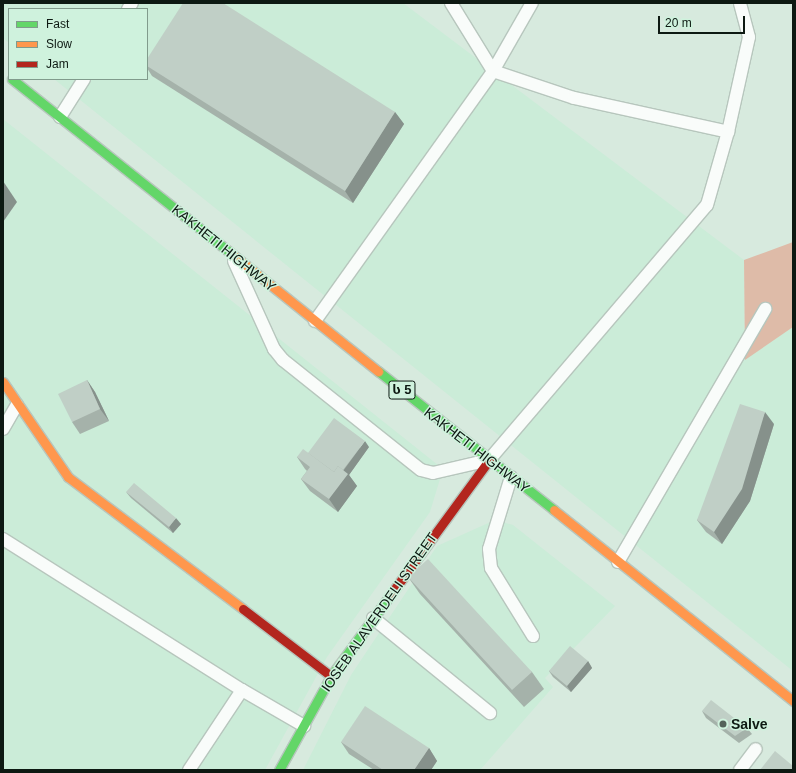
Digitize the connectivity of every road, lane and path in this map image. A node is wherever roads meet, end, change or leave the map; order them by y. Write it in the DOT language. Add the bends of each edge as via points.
graph roads {
  1 [pos="451,3"];
  2 [pos="532,3"];
  3 [pos="740,3"];
  4 [pos="492,71"];
  5 [pos="13,80"];
  6 [pos="83,80"];
  7 [pos="60,117"];
  8 [pos="728,132"];
  9 [pos="230,253"];
  10 [pos="765,309"];
  11 [pos="315,321"];
  12 [pos="3,382"];
  13 [pos="17,405"];
  14 [pos="3,429"];
  15 [pos="489,460"];
  16 [pos="511,477"];
  17 [pos="3,539"];
  18 [pos="618,562"];
  19 [pos="373,618"];
  20 [pos="533,636"];
  21 [pos="331,676"];
  22 [pos="242,690"];
  23 [pos="793,701"];
  24 [pos="490,713"];
  25 [pos="304,726"];
  26 [pos="756,748"];
  27 [pos="189,770"];
  28 [pos="279,770"];
  29 [pos="740,770"];
  1 -- 4 [label="lane"];
  2 -- 4 [label="lane"];
  3 -- 8 [label="lane" via="749,37"];
  4 -- 8 [label="lane" via="574,98"];
  4 -- 11 [label="lane"];
  5 -- 7 [label="main road, KAKHETI HIGHWAY / ს 5"];
  6 -- 7 [label="lane"];
  7 -- 9 [label="main road, KAKHETI HIGHWAY / ს 5"];
  8 -- 15 [label="lane" via="707,205"];
  9 -- 11 [label="main road, KAKHETI HIGHWAY / ს 5"];
  9 -- 15 [label="lane" via="274,350 283,360 421,470 433,473"];
  10 -- 18 [label="lane"];
  11 -- 15 [label="main road, KAKHETI HIGHWAY / ს 5"];
  12 -- 13 [label="main road"];
  13 -- 14 [label="lane"];
  13 -- 21 [label="main road" via="68,477"];
  15 -- 16 [label="main road, KAKHETI HIGHWAY / ს 5"];
  15 -- 19 [label="main road, IOSEB ALAVERDELI STREET"];
  16 -- 18 [label="main road, KAKHETI HIGHWAY / ს 5"];
  16 -- 20 [label="lane" via="489,550 491,568"];
  17 -- 22 [label="lane"];
  18 -- 23 [label="main road, KAKHETI HIGHWAY / ს 5"];
  19 -- 21 [label="main road, IOSEB ALAVERDELI STREET"];
  19 -- 24 [label="lane"];
  21 -- 25 [label="main road, IOSEB ALAVERDELI STREET"];
  22 -- 25 [label="lane"];
  22 -- 27 [label="lane"];
  25 -- 28 [label="main road, IOSEB ALAVERDELI STREET"];
  26 -- 29 [label="lane"];
}
